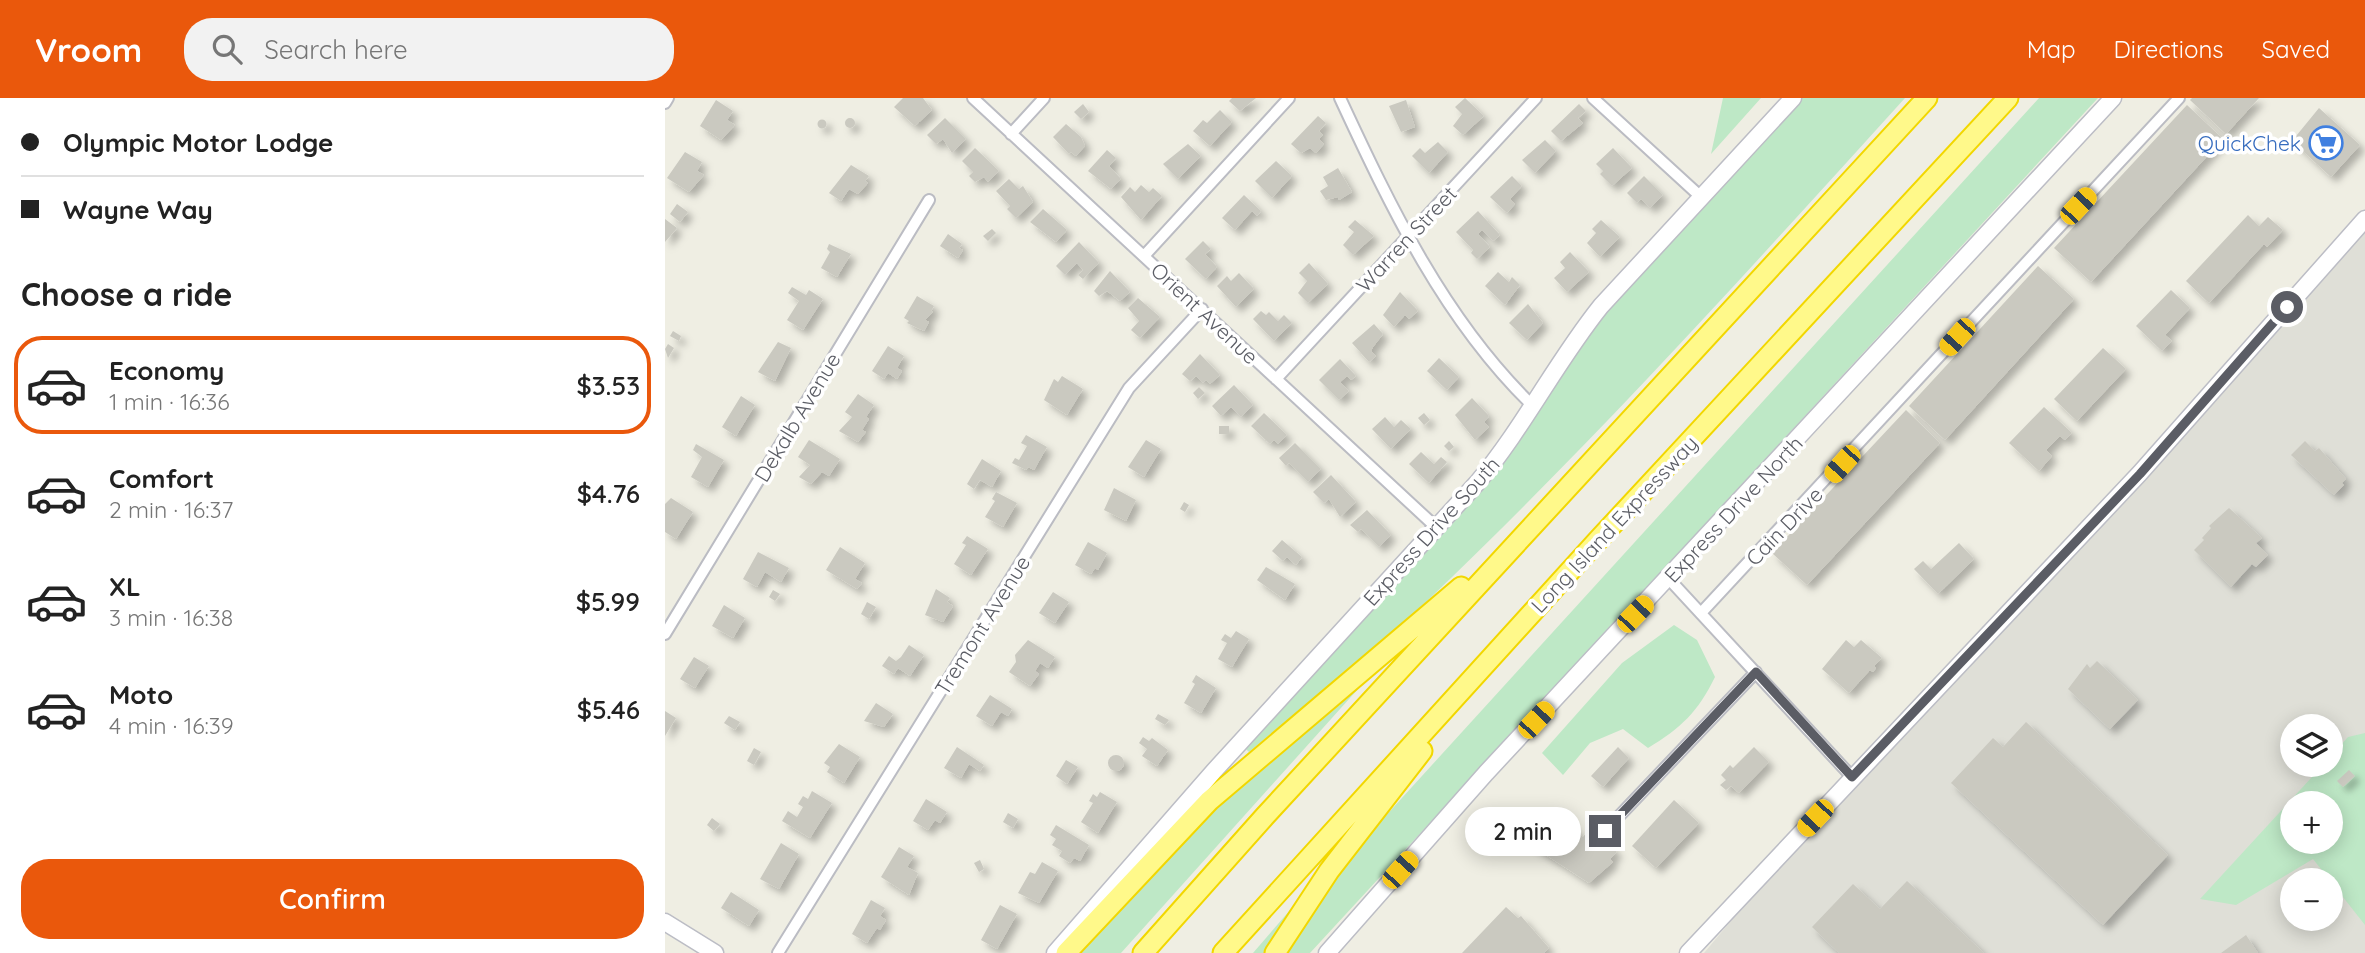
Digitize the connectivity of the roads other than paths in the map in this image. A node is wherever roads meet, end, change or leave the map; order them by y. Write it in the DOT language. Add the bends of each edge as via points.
graph roads {
  1 [pos="668,98"];
  2 [pos="973,98"];
  3 [pos="1044,98"];
  4 [pos="1289,98"];
  5 [pos="1340,98"];
  6 [pos="1536,98"];
  7 [pos="1593,98"];
  8 [pos="1793,98"];
  9 [pos="1927,98"];
  10 [pos="2008,98"];
  11 [pos="2113,98"];
  12 [pos="2179,98"];
  13 [pos="665,103"];
  14 [pos="1011,134"];
  15 [pos="1701,197"];
  16 [pos="929,200"];
  17 [pos="2365,219"];
  18 [pos="1409,236"];
  19 [pos="1144,256"];
  20 [pos="1202,309"];
  21 [pos="1276,379"];
  22 [pos="1532,406"];
  23 [pos="1640,408"];
  24 [pos="1437,528"];
  25 [pos="1599,540"];
  26 [pos="1669,579"];
  27 [pos="1700,613"];
  28 [pos="665,634"];
  29 [pos="1756,672"];
  30 [pos="1852,777"];
  31 [pos="1605,831"];
  32 [pos="665,922"];
  33 [pos="715,953"];
  34 [pos="778,953"];
  35 [pos="1055,953"];
  36 [pos="1066,953"];
  37 [pos="1143,953"];
  38 [pos="1223,953"];
  39 [pos="1275,953"];
  40 [pos="1327,953"];
  41 [pos="1688,953"];
  1 -- 13 [label="street"];
  2 -- 14 [label="street, Orient Avenue"];
  3 -- 14 [label="street"];
  4 -- 19 [label="street"];
  5 -- 18 [label="street"];
  6 -- 18 [label="street, Warren Street"];
  7 -- 15 [label="street"];
  8 -- 15 [label="main road, Express Drive South"];
  9 -- 23 [label="highway"];
  10 -- 25 [label="highway, Long Island Expressway"];
  11 -- 26 [label="main road, Express Drive North"];
  12 -- 27 [label="street, Cain Drive"];
  14 -- 19 [label="street, Orient Avenue"];
  15 -- 22 [label="main road, Express Drive South" via="1587,324"];
  16 -- 28 [label="street, Dekalb Avenue"];
  17 -- 30 [label="main road" via="2140,474"];
  18 -- 21 [label="street, Warren Street"];
  18 -- 22 [label="street" via="1485,356"];
  19 -- 20 [label="street, Orient Avenue"];
  20 -- 21 [label="street, Orient Avenue"];
  20 -- 34 [label="street, Tremont Avenue" via="1129,388"];
  21 -- 24 [label="street, Orient Avenue"];
  22 -- 24 [label="main road, Express Drive South" via="1494,463"];
  23 -- 36 [label="highway" via="1473,576 1194,815"];
  23 -- 37 [label="highway"];
  24 -- 35 [label="main road, Express Drive South"];
  25 -- 38 [label="highway, Long Island Expressway"];
  25 -- 39 [label="highway" via="1390,789"];
  26 -- 27 [label="street"];
  26 -- 40 [label="main road, Express Drive North" via="1486,773"];
  27 -- 29 [label="street"];
  29 -- 30 [label="street"];
  29 -- 31 [label="street"];
  30 -- 41 [label="main road"];
  32 -- 33 [label="main road"];
}
